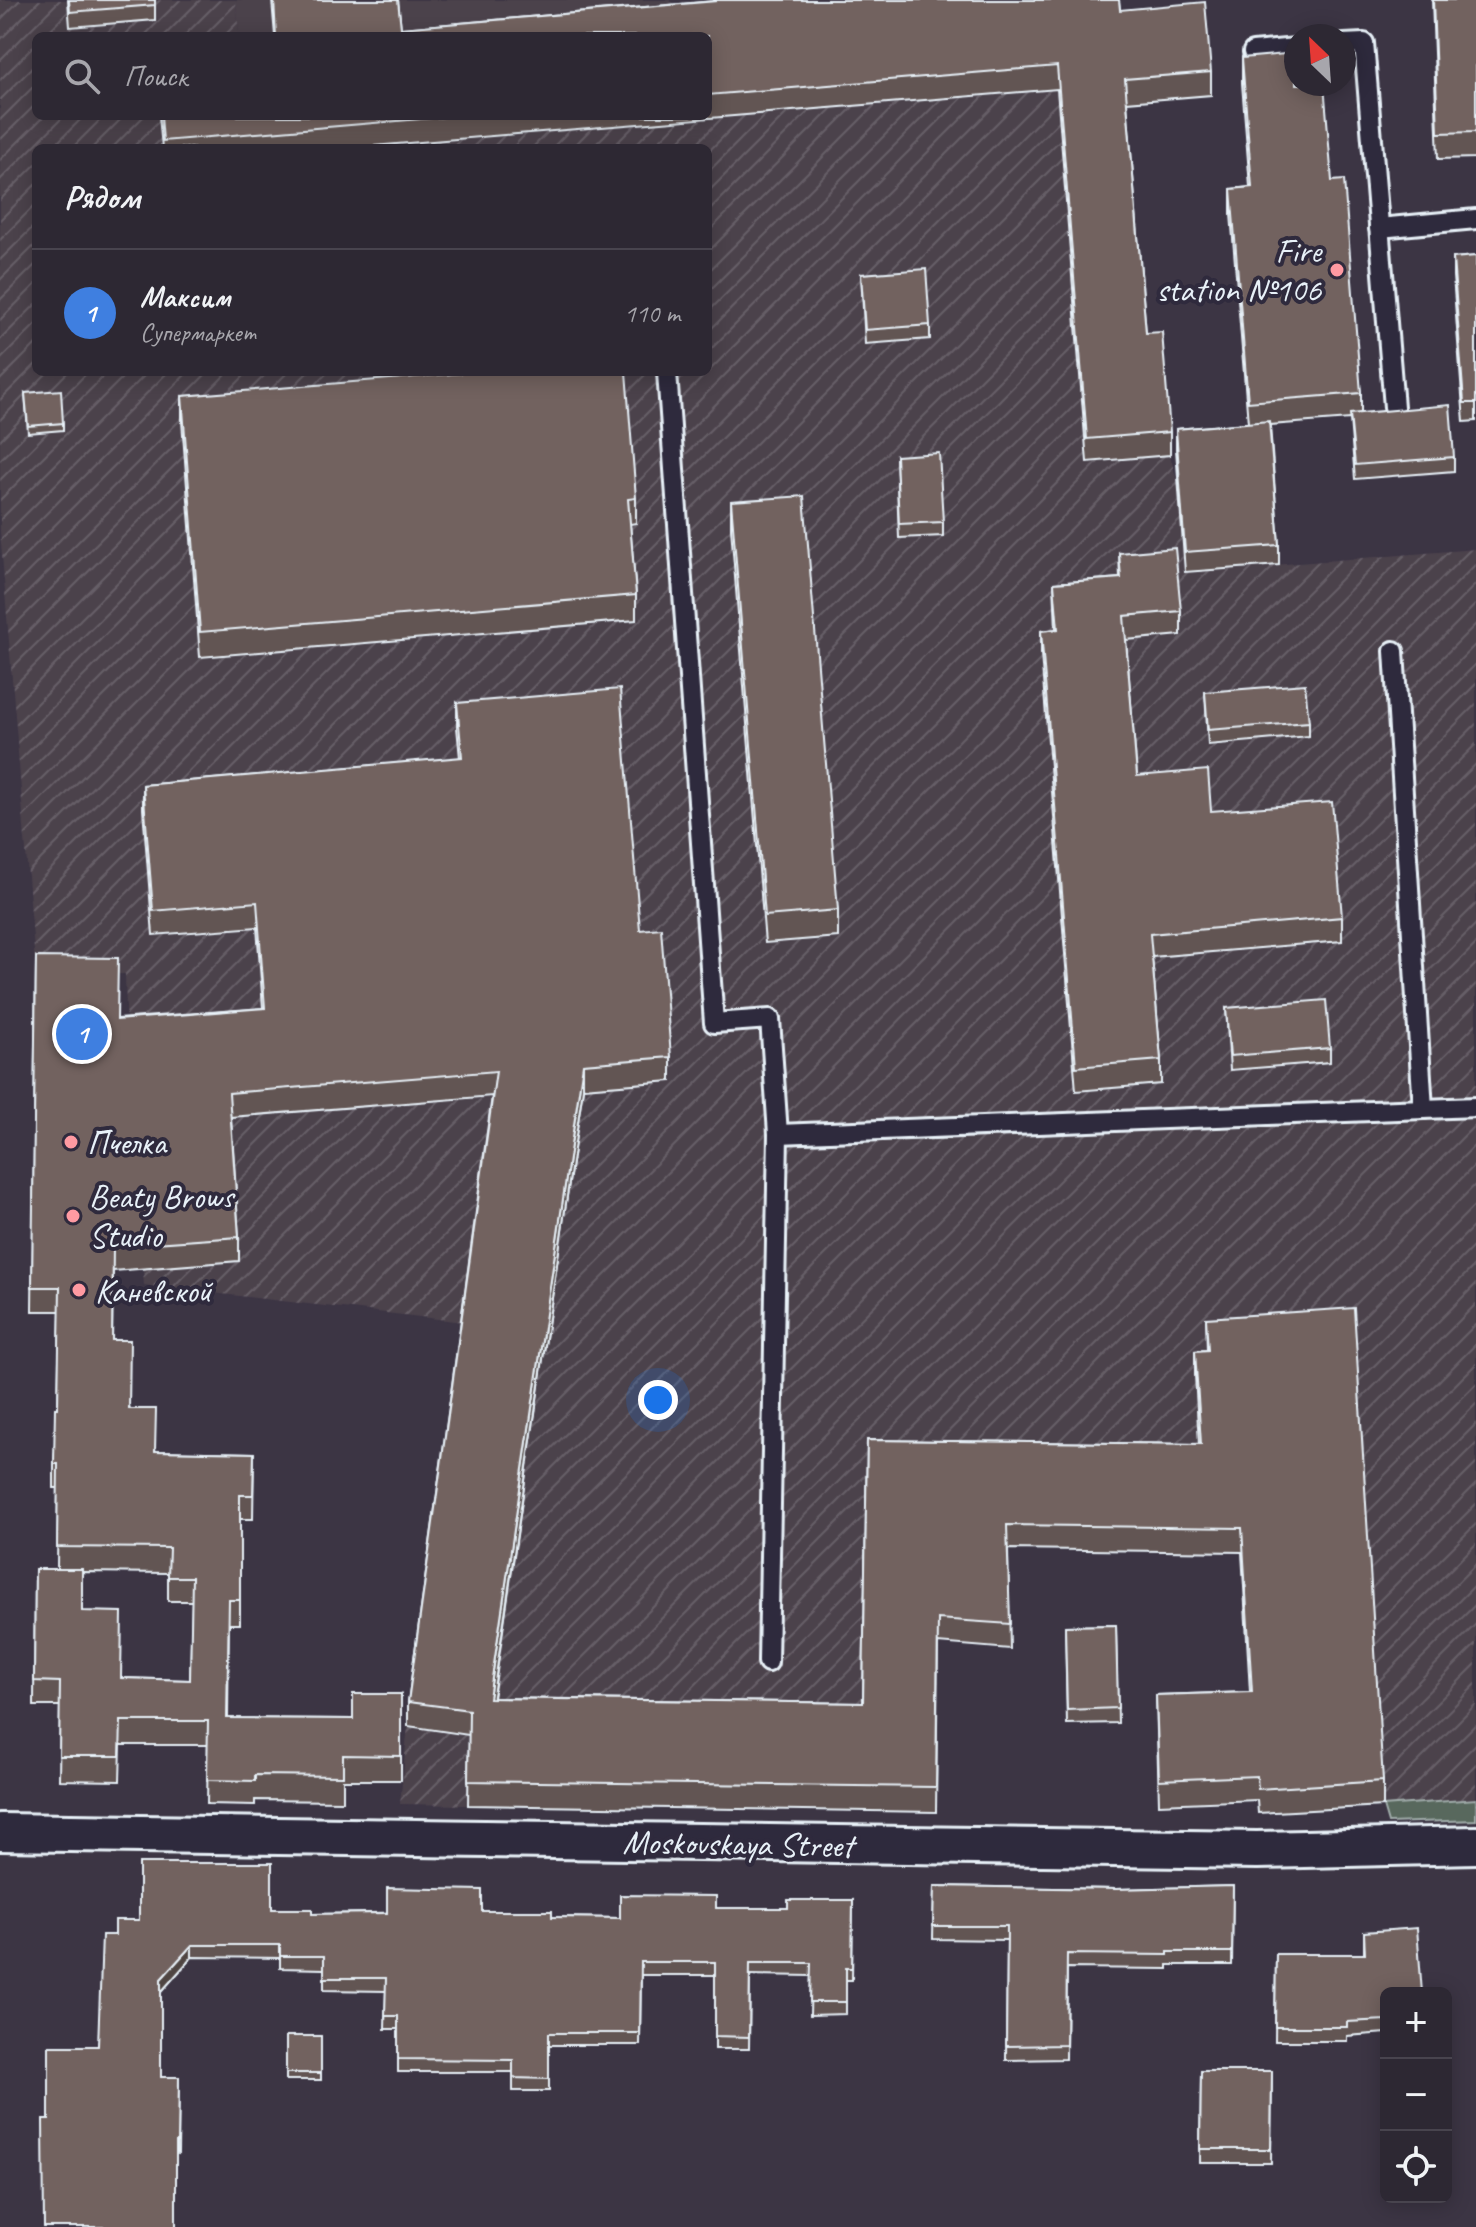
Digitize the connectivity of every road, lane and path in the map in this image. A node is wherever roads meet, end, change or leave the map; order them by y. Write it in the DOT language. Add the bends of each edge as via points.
graph roads {
  1 [pos="1356,43"];
  2 [pos="1284,49"];
  3 [pos="1253,52"];
  4 [pos="1476,219"];
  5 [pos="1379,228"];
  6 [pos="667,376"];
  7 [pos="1394,407"];
  8 [pos="1394,651"];
  9 [pos="1476,1107"];
  10 [pos="1423,1109"];
  11 [pos="778,1134"];
  12 [pos="768,1662"];
  13 [pos="0,1832"];
  14 [pos="1476,1845"];
  1 -- 5 [label="lane" via="1364,43"];
  2 -- 3 [label="lane"];
  4 -- 5 [label="lane"];
  5 -- 7 [label="lane"];
  6 -- 11 [label="lane" via="714,1023 770,1019"];
  8 -- 10 [label="lane"];
  9 -- 10 [label="lane"];
  10 -- 11 [label="lane"];
  11 -- 12 [label="lane"];
  13 -- 14 [label="street, Moskovskaya Street" via="1257,1850"];
}
